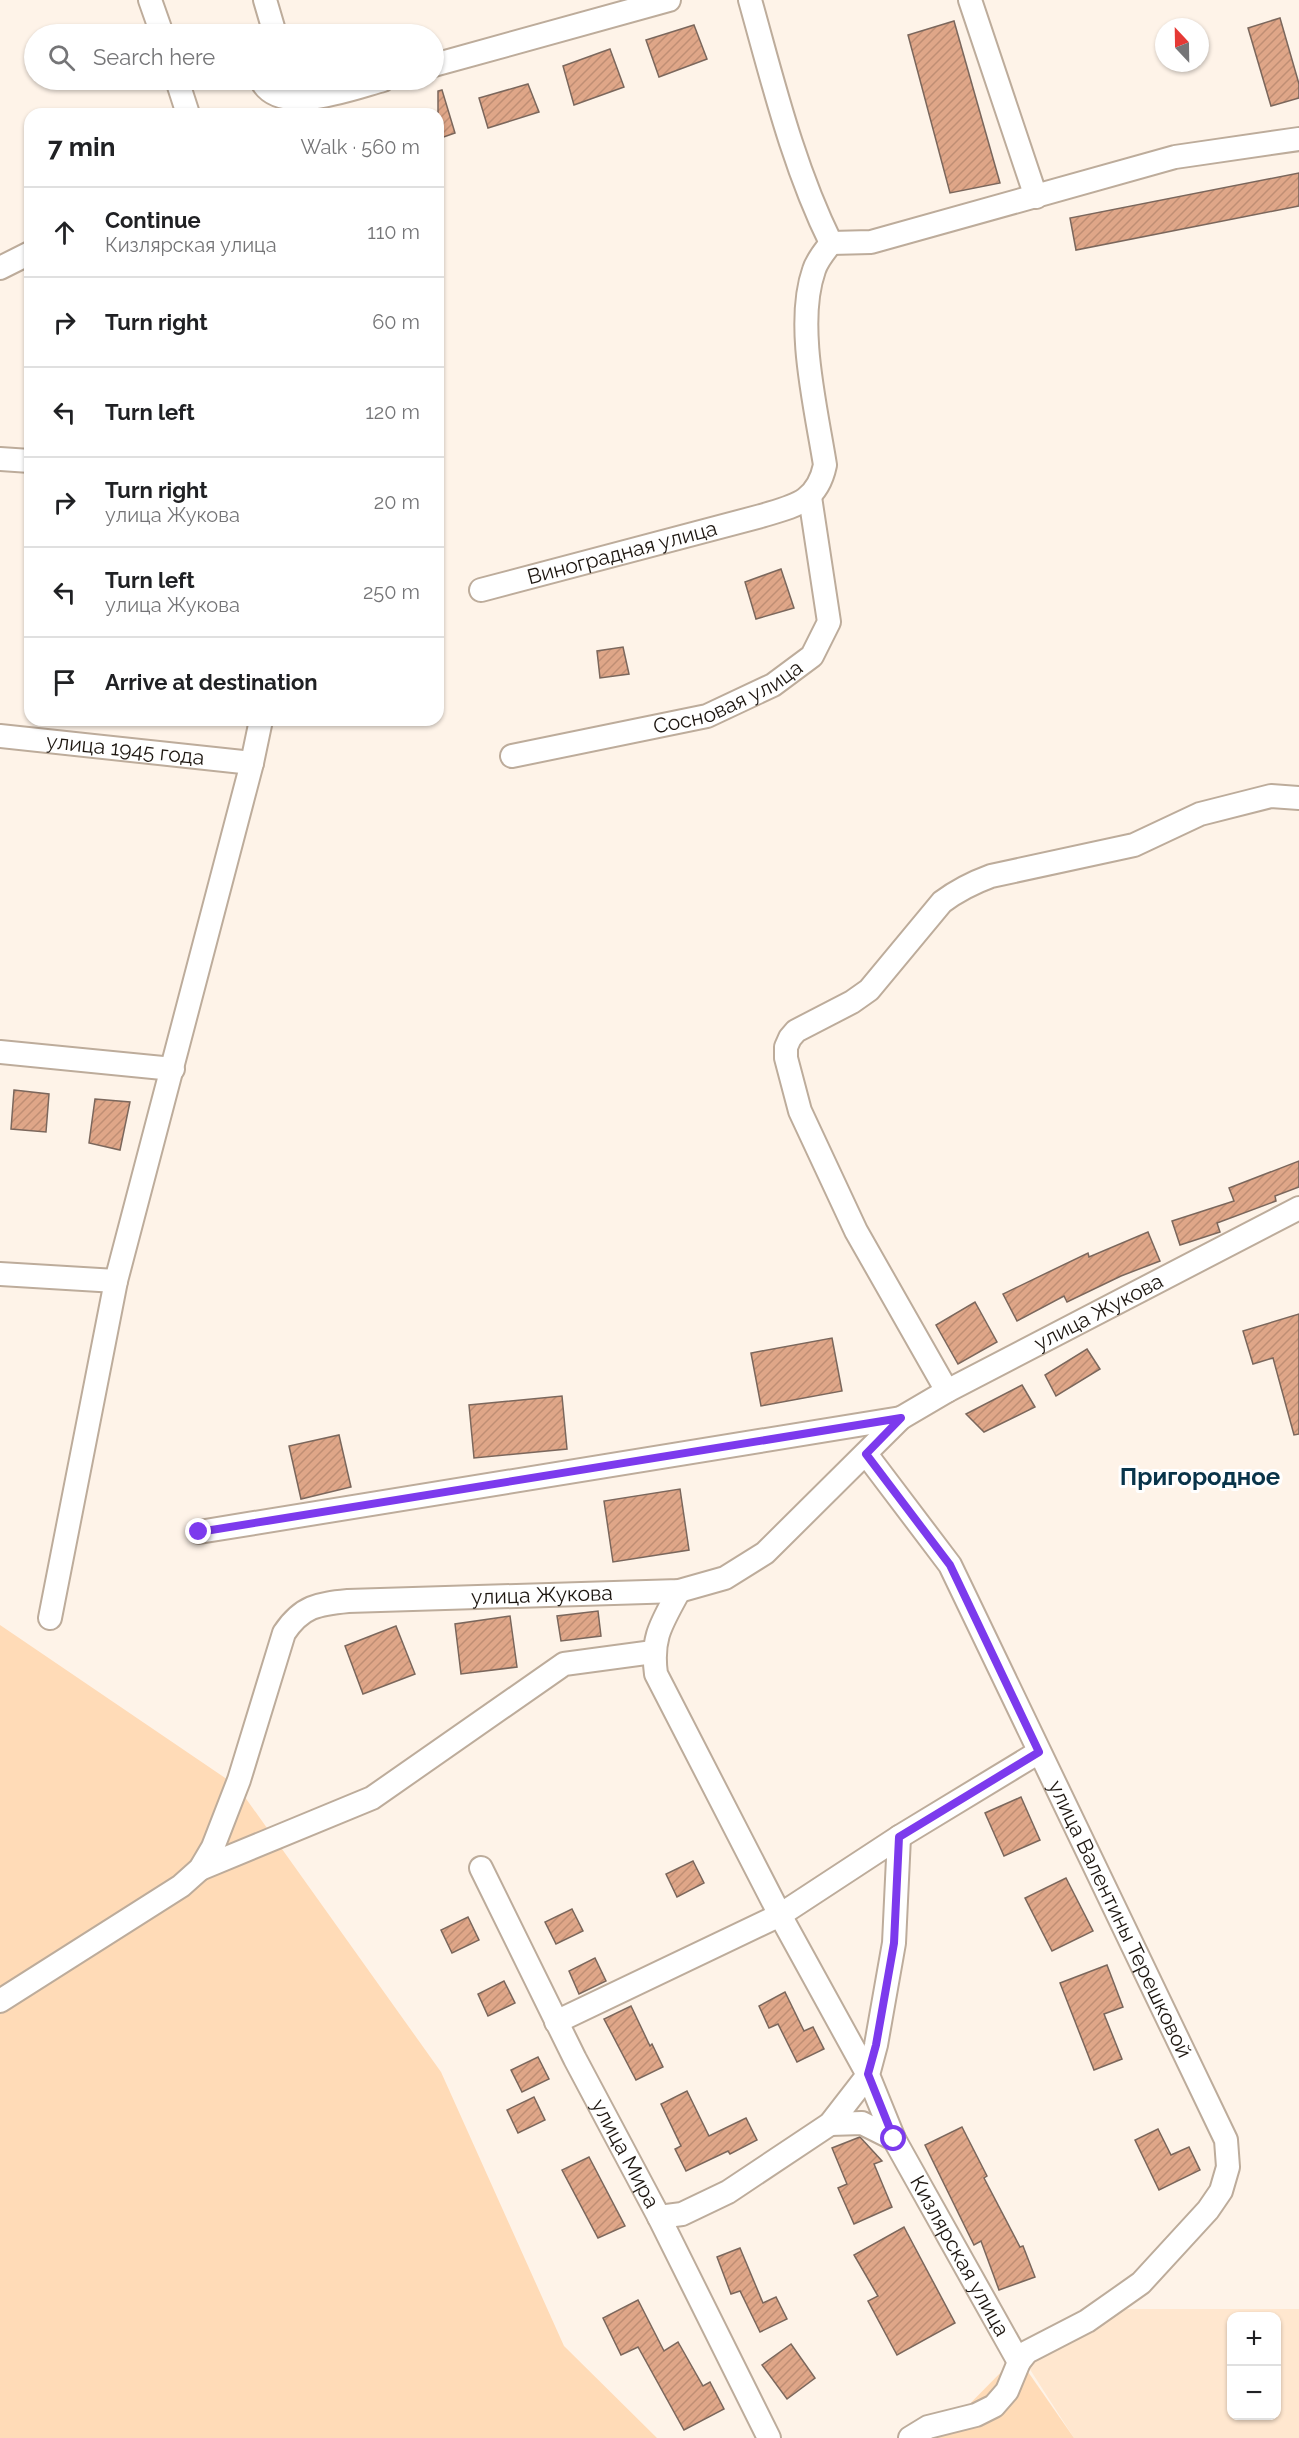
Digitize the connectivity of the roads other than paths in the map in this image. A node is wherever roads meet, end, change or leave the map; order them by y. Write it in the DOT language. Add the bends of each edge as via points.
graph roads {
  1 [pos="150,0"];
  2 [pos="265,0"];
  3 [pos="669,0"];
  4 [pos="750,0"];
  5 [pos="970,0"];
  6 [pos="158,24"];
  7 [pos="272,24"];
  8 [pos="444,62"];
  9 [pos="180,90"];
  10 [pos="275,90"];
  11 [pos="345,90"];
  12 [pos="186,108"];
  13 [pos="1299,139"];
  14 [pos="1036,197"];
  15 [pos="831,243"];
  16 [pos="24,256"];
  17 [pos="0,268"];
  18 [pos="0,459"];
  19 [pos="24,461"];
  20 [pos="810,497"];
  21 [pos="481,590"];
  22 [pos="260,726"];
  23 [pos="0,736"];
  24 [pos="512,756"];
  25 [pos="252,763"];
  26 [pos="1299,798"];
  27 [pos="0,1052"];
  28 [pos="173,1069"];
  29 [pos="1299,1208"];
  30 [pos="0,1274"];
  31 [pos="116,1281"];
  32 [pos="947,1391"];
  33 [pos="901,1418"];
  34 [pos="866,1454"];
  35 [pos="199,1532"];
  36 [pos="679,1591"];
  37 [pos="50,1617"];
  38 [pos="653,1652"];
  39 [pos="1039,1752"];
  40 [pos="899,1837"];
  41 [pos="481,1868"];
  42 [pos="200,1869"];
  43 [pos="780,1915"];
  44 [pos="0,2001"];
  45 [pos="556,2022"];
  46 [pos="868,2074"];
  47 [pos="830,2124"];
  48 [pos="894,2139"];
  49 [pos="659,2217"];
  50 [pos="1018,2362"];
  51 [pos="769,2438"];
  52 [pos="910,2438"];
  1 -- 6 [label="street"];
  2 -- 7 [label="street"];
  3 -- 8 [label="street"];
  4 -- 15 [label="street" via="783,118"];
  5 -- 14 [label="street"];
  9 -- 12 [label="street"];
  10 -- 11 [label="street" via="285,96 315,98"];
  13 -- 14 [label="street" via="1175,157"];
  14 -- 15 [label="street" via="871,242"];
  15 -- 20 [label="street" via="815,267 806,299 806,336 825,465 821,482"];
  16 -- 17 [label="street"];
  18 -- 19 [label="street"];
  20 -- 21 [label="street, Виноградная улица" via="761,516"];
  20 -- 24 [label="street, Сосновая улица" via="829,622 812,656 773,685 707,716"];
  22 -- 25 [label="street"];
  23 -- 25 [label="street, улица 1945 года"];
  25 -- 28 [label="street"];
  26 -- 32 [label="street" via="1271,796 1200,814 1134,845 973,882 942,902 869,990 790,1038 786,1058 800,1111 856,1231"];
  27 -- 28 [label="street"];
  28 -- 31 [label="street"];
  29 -- 32 [label="street, улица Жукова"];
  30 -- 31 [label="street"];
  31 -- 37 [label="street"];
  32 -- 33 [label="street, улица Жукова"];
  33 -- 34 [label="street, улица Жукова"];
  33 -- 35 [label="street, улица Жукова"];
  34 -- 36 [label="street, улица Жукова" via="765,1553 725,1578"];
  34 -- 39 [label="street, улица Валентины Терешковой" via="950,1565"];
  36 -- 38 [label="street" via="658,1630"];
  36 -- 42 [label="street, улица Жукова" via="348,1601 323,1603 305,1610 284,1633 239,1780"];
  38 -- 42 [label="street" via="564,1664 372,1798"];
  38 -- 43 [label="street, Кизлярская улица" via="656,1674"];
  39 -- 40 [label="street"];
  39 -- 50 [label="street, улица Валентины Терешковой" via="1226,2140 1228,2167 1221,2191 1208,2210 1141,2283 1087,2321 1027,2352"];
  40 -- 43 [label="street"];
  40 -- 46 [label="street" via="894,1943"];
  41 -- 45 [label="street, улица Мира"];
  42 -- 44 [label="street" via="181,1886"];
  43 -- 45 [label="street"];
  43 -- 46 [label="street, Кизлярская улица"];
  45 -- 49 [label="street, улица Мира"];
  46 -- 47 [label="street"];
  46 -- 48 [label="street, Кизлярская улица"];
  47 -- 48 [label="street" via="862,2123"];
  47 -- 49 [label="street" via="729,2192 682,2214"];
  48 -- 50 [label="street, Кизлярская улица"];
  49 -- 51 [label="street, улица Мира"];
  50 -- 52 [label="street" via="1007,2391 994,2406 976,2415 928,2427"];
}
